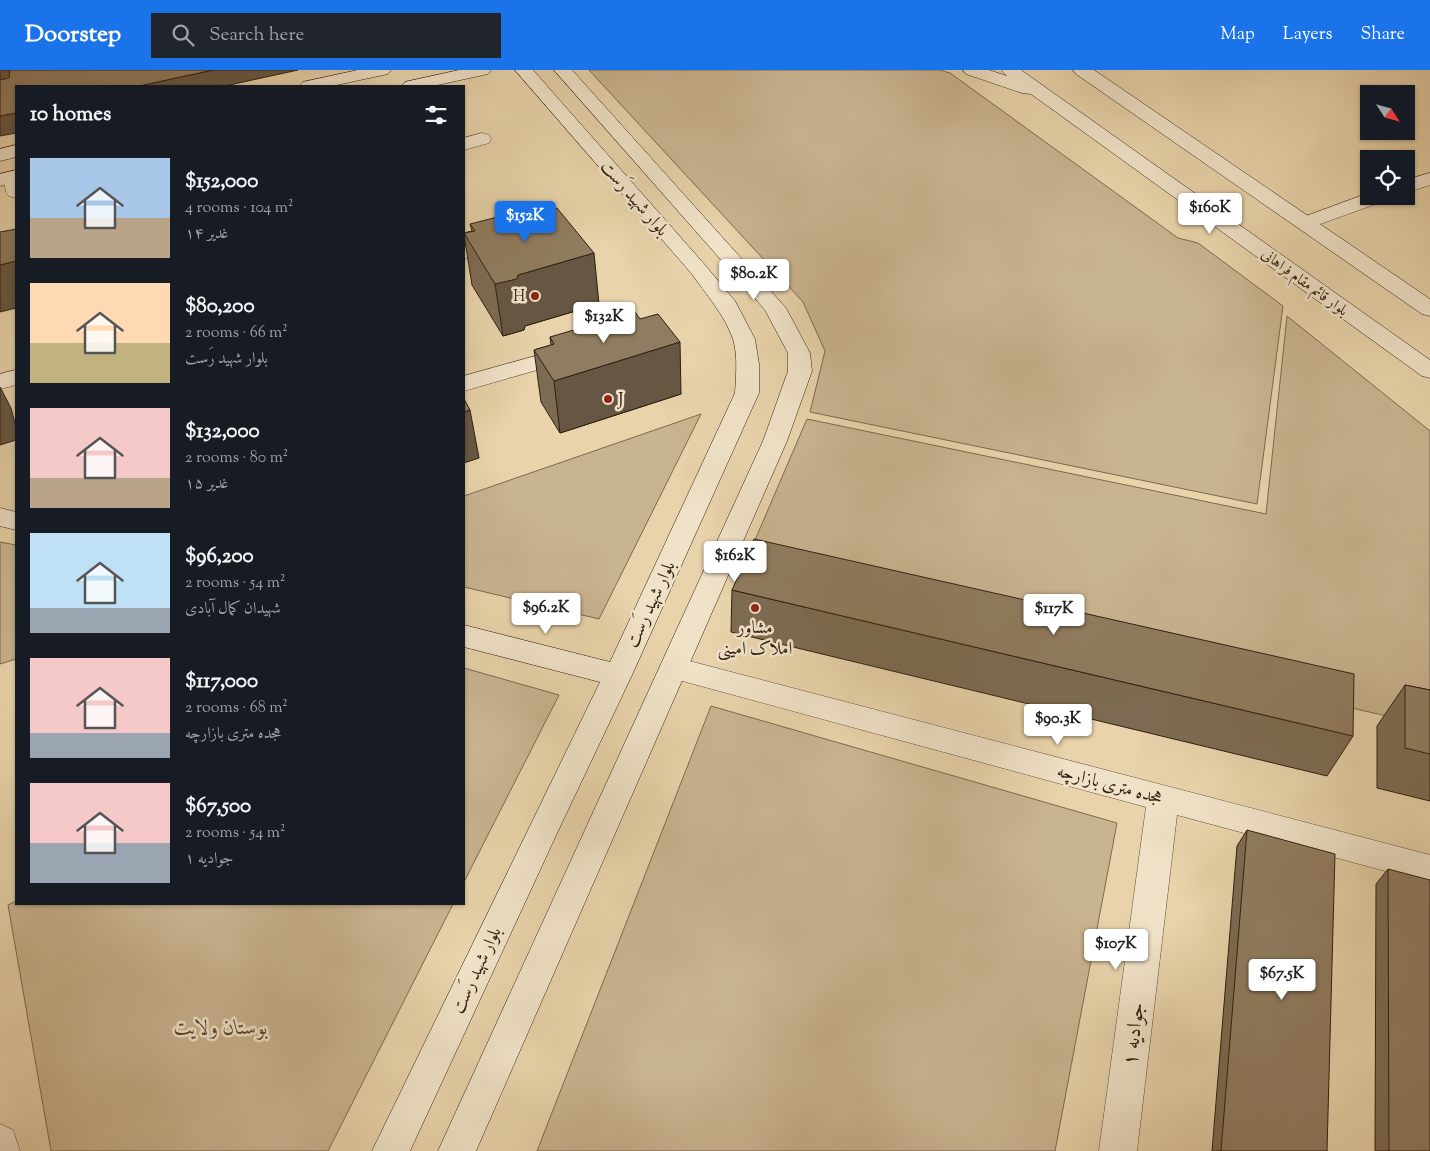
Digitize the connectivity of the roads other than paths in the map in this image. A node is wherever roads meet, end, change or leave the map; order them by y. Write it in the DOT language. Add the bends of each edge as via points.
graph roads {
  1 [pos="382,70"];
  2 [pos="482,70"];
  3 [pos="524,70"];
  4 [pos="563,70"];
  5 [pos="972,70"];
  6 [pos="1010,70"];
  7 [pos="1082,70"];
  8 [pos="313,85"];
  9 [pos="415,85"];
  10 [pos="1046,96"];
  11 [pos="482,139"];
  12 [pos="465,144"];
  13 [pos="15,151"];
  14 [pos="0,155"];
  15 [pos="1430,179"];
  16 [pos="1415,184"];
  17 [pos="1360,203"];
  18 [pos="1305,223"];
  19 [pos="519,238"];
  20 [pos="465,254"];
  21 [pos="1430,309"];
  22 [pos="758,319"];
  23 [pos="591,346"];
  24 [pos="1430,371"];
  25 [pos="15,377"];
  26 [pos="0,382"];
  27 [pos="465,384"];
  28 [pos="465,636"];
  29 [pos="674,668"];
  30 [pos="618,676"];
  31 [pos="1163,798"];
  32 [pos="1430,869"];
  33 [pos="0,1143"];
  34 [pos="1,1151"];
  35 [pos="391,1151"];
  36 [pos="457,1151"];
  37 [pos="1118,1151"];
  1 -- 8 [label="main road"];
  2 -- 9 [label="main road"];
  3 -- 22 [label="main road, بلوار شهید رَست" via="727,306"];
  4 -- 22 [label="main road, بلوار شهید رَست" via="776,308"];
  5 -- 10 [label="main road"];
  6 -- 10 [label="main road, بلوار قائم مقام فراهانی"];
  7 -- 18 [label="main road"];
  10 -- 24 [label="main road, بلوار قائم مقام فراهانی"];
  11 -- 12 [label="main road"];
  13 -- 14 [label="main road"];
  15 -- 16 [label="main road"];
  17 -- 18 [label="main road"];
  18 -- 21 [label="main road"];
  19 -- 20 [label="main road"];
  22 -- 29 [label="main road, بلوار شهید رَست" via="799,353 800,371 775,441"];
  22 -- 30 [label="main road, بلوار شهید رَست" via="744,339 747,393"];
  23 -- 27 [label="main road"];
  25 -- 26 [label="main road"];
  28 -- 30 [label="main road"];
  29 -- 31 [label="main road, هجده متری بازارچه"];
  29 -- 36 [label="main road, بلوار شهید رَست"];
  30 -- 35 [label="main road, بلوار شهید رَست" via="542,829"];
  31 -- 32 [label="main road, هجده متری بازارچه"];
  31 -- 37 [label="main road, جوادیه ۱"];
  33 -- 34 [label="main road"];
}
